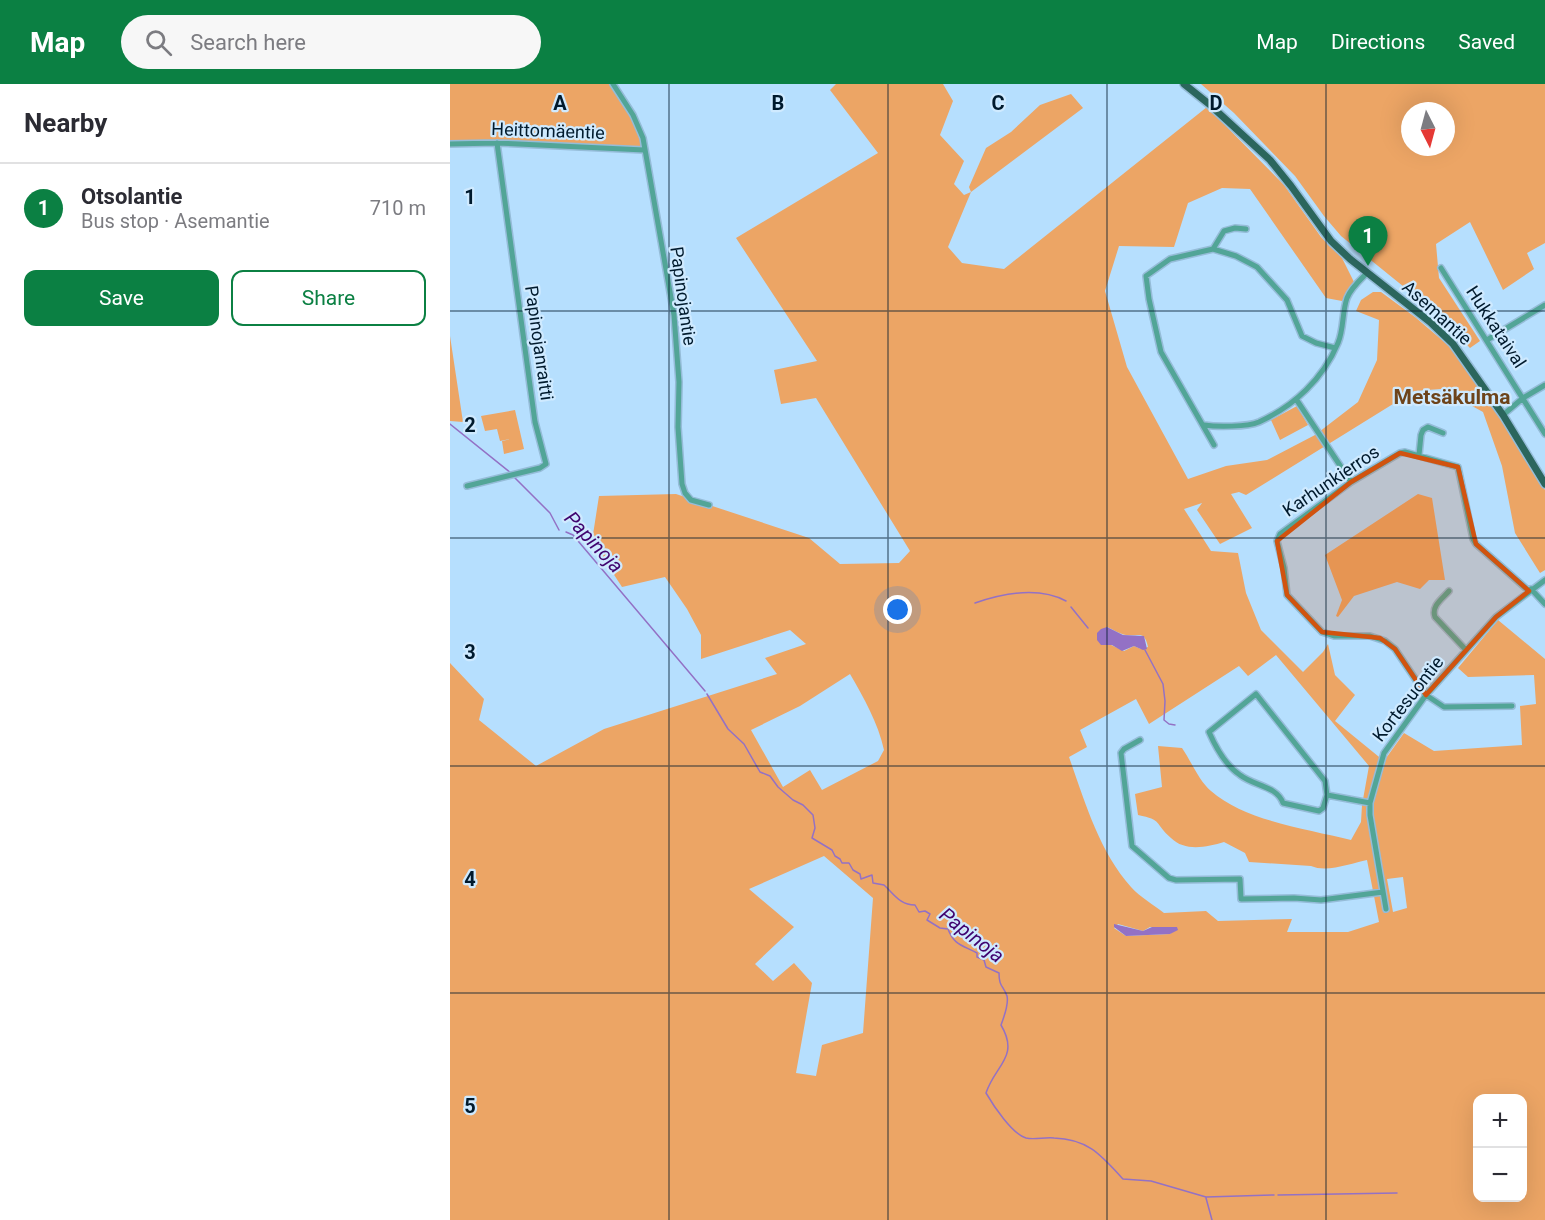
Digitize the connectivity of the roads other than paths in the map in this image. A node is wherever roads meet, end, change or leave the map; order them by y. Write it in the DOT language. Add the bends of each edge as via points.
graph roads {
  1 [pos="614,84"];
  2 [pos="1184,84"];
  3 [pos="497,143"];
  4 [pos="450,144"];
  5 [pos="644,150"];
  6 [pos="1246,229"];
  7 [pos="1212,249"];
  8 [pos="1441,268"];
  9 [pos="1367,273"];
  10 [pos="1545,305"];
  11 [pos="1487,340"];
  12 [pos="1335,348"];
  13 [pos="1545,385"];
  14 [pos="1523,398"];
  15 [pos="1296,399"];
  16 [pos="1503,415"];
  17 [pos="1204,425"];
  18 [pos="1443,433"];
  19 [pos="1545,434"];
  20 [pos="1214,445"];
  21 [pos="1419,456"];
  22 [pos="1351,482"];
  23 [pos="1545,484"];
  24 [pos="467,486"];
  25 [pos="709,505"];
  26 [pos="1545,580"];
  27 [pos="1530,590"];
  28 [pos="1449,591"];
  29 [pos="1545,604"];
  30 [pos="1466,650"];
  31 [pos="1426,695"];
  32 [pos="1512,706"];
  33 [pos="1140,740"];
  34 [pos="1327,795"];
  35 [pos="1370,803"];
  36 [pos="1383,892"];
  37 [pos="1386,909"];
  1 -- 5 [label="street, Papinojantie" via="633,115"];
  2 -- 9 [label="main road, Asemantie" via="1270,160 1330,241"];
  3 -- 4 [label="street, Heittomäentie"];
  3 -- 5 [label="street, Heittomäentie"];
  3 -- 24 [label="street, Papinojanraitti" via="535,422 546,464"];
  5 -- 25 [label="street, Papinojantie" via="674,315 682,484 691,500"];
  6 -- 7 [label="street" via="1224,231"];
  7 -- 12 [label="street" via="1257,267 1287,300 1302,336"];
  7 -- 17 [label="street" via="1170,259 1146,276 1161,352"];
  8 -- 11 [label="street, Hukkataival"];
  9 -- 12 [label="street" via="1348,296"];
  9 -- 16 [label="main road, Asemantie" via="1454,344"];
  10 -- 11 [label="street"];
  11 -- 14 [label="street, Hukkataival"];
  12 -- 15 [label="street" via="1322,372"];
  13 -- 14 [label="street"];
  14 -- 16 [label="street"];
  14 -- 19 [label="street, Hukkataival"];
  15 -- 17 [label="street" via="1258,422"];
  15 -- 22 [label="street"];
  16 -- 23 [label="main road, Asemantie"];
  17 -- 20 [label="street"];
  18 -- 21 [label="street" via="1423,429"];
  21 -- 22 [label="street, Karhunkierros" via="1401,453"];
  21 -- 27 [label="street, Karhunkierros" via="1458,467 1473,539"];
  22 -- 31 [label="street, Karhunkierros" via="1278,537 1287,595 1327,635 1370,636 1385,641 1395,649"];
  26 -- 27 [label="street, Kortesuontie"];
  27 -- 29 [label="street"];
  27 -- 30 [label="street, Kortesuontie" via="1496,617"];
  28 -- 30 [label="street" via="1433,613"];
  30 -- 31 [label="street, Kortesuontie"];
  31 -- 32 [label="street" via="1444,707"];
  31 -- 35 [label="street, Kortesuontie" via="1384,753"];
  33 -- 36 [label="street" via="1121,753 1132,846 1169,878 1240,879 1241,899 1322,900"];
  34 -- 34 [label="street" via="1325,781 1256,694 1209,732 1222,757 1238,774 1276,792 1283,803 1319,811"];
  34 -- 35 [label="street"];
  35 -- 36 [label="street, Kortesuontie"];
  36 -- 37 [label="street, Kortesuontie"];
}
